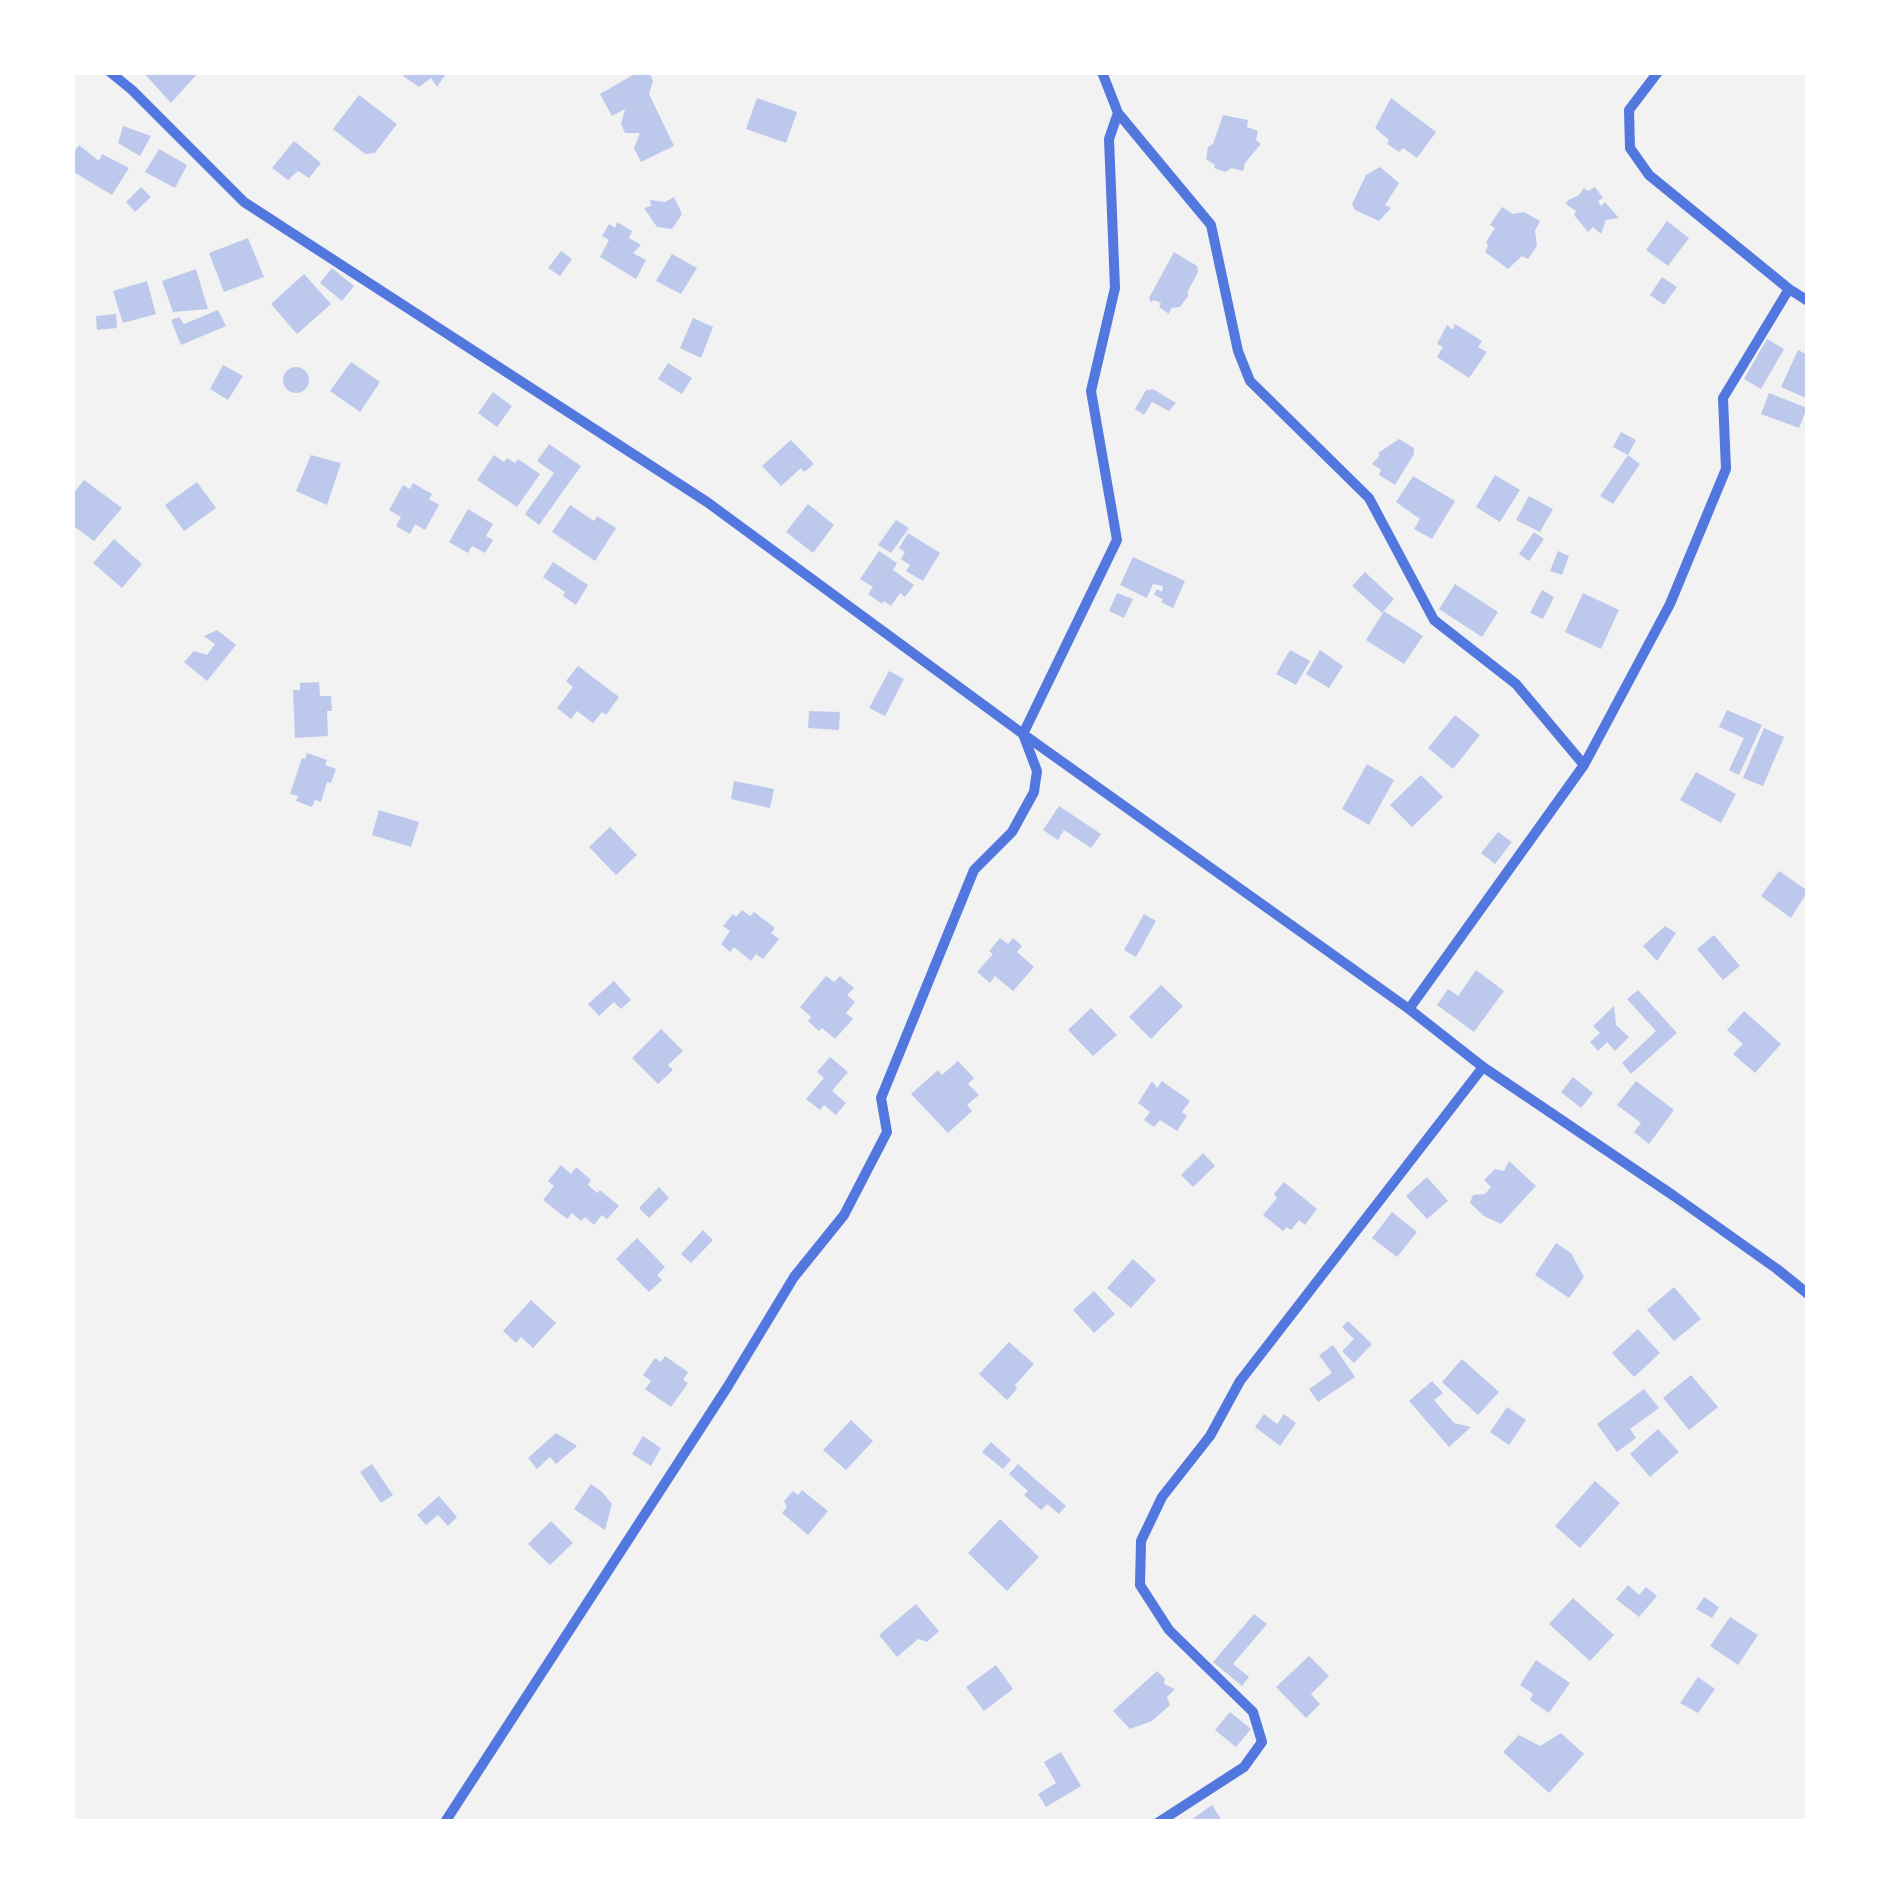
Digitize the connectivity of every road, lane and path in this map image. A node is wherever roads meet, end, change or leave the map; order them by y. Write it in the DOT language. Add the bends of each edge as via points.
graph roads {
  1 [pos="110,72"];
  2 [pos="1102,72"];
  3 [pos="1658,72"];
  4 [pos="1118,114"];
  5 [pos="1789,289"];
  6 [pos="1808,301"];
  7 [pos="1024,734"];
  8 [pos="1584,765"];
  9 [pos="1409,1010"];
  10 [pos="1484,1066"];
  11 [pos="1808,1294"];
  12 [pos="445,1822"];
  13 [pos="1159,1822"];
  1 -- 7 [label="street" via="244,202 706,502"];
  2 -- 4 [label="street"];
  3 -- 5 [label="street" via="1629,110 1630,148 1649,175"];
  4 -- 7 [label="street" via="1109,139 1115,288 1092,391 1117,540"];
  4 -- 8 [label="street" via="1211,225 1250,382 1369,498 1434,620 1516,684"];
  5 -- 6 [label="street"];
  5 -- 8 [label="street" via="1723,398 1726,470 1670,604"];
  7 -- 9 [label="street"];
  7 -- 12 [label="street" via="1037,771 1034,792 1012,832 974,870 881,1098 887,1132 844,1214 794,1277"];
  8 -- 9 [label="street"];
  9 -- 10 [label="street"];
  10 -- 11 [label="street"];
  10 -- 13 [label="street" via="1240,1381 1210,1436 1162,1496 1140,1541 1140,1585 1169,1630 1254,1712 1262,1742 1244,1767"];
}
